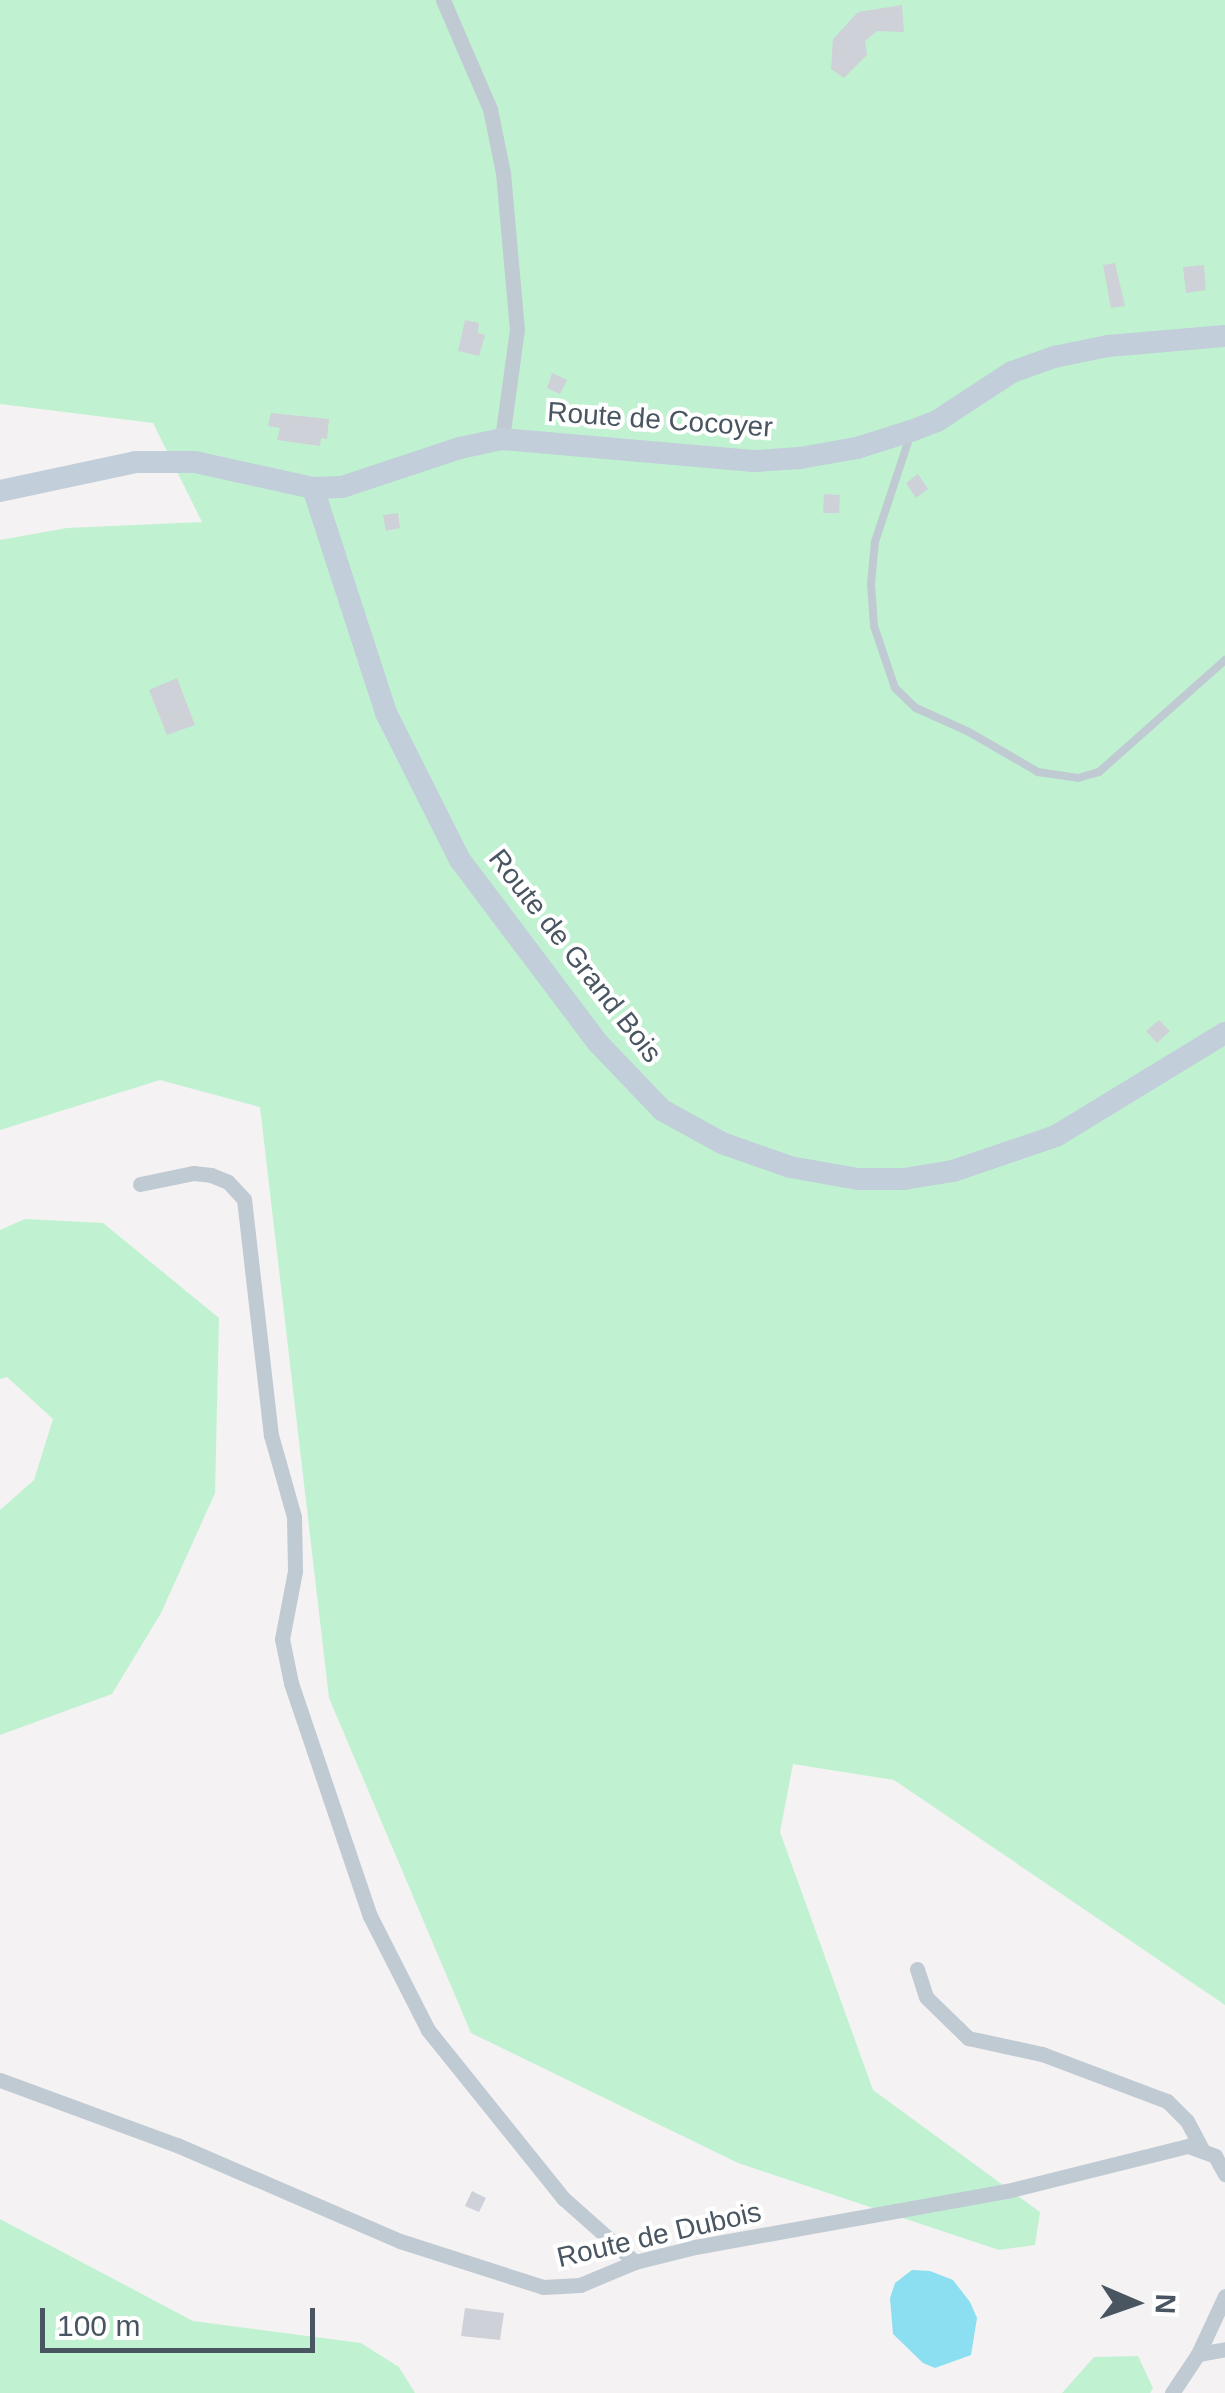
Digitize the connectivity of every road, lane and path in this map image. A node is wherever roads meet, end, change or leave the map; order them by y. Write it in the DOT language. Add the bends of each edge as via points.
graph roads {
  1 [pos="443,0"];
  2 [pos="1225,336"];
  3 [pos="911,432"];
  4 [pos="502,440"];
  5 [pos="313,488"];
  6 [pos="0,491"];
  7 [pos="1225,660"];
  8 [pos="1225,1034"];
  9 [pos="140,1184"];
  10 [pos="917,1969"];
  11 [pos="0,2080"];
  12 [pos="1202,2148"];
  13 [pos="1225,2174"];
  14 [pos="635,2262"];
  15 [pos="1225,2296"];
  16 [pos="1225,2350"];
  17 [pos="1198,2354"];
  18 [pos="1172,2393"];
  1 -- 4 [label="street" via="490,109 503,173 517,329"];
  2 -- 3 [label="main road, Route de Cocoyer" via="1054,357 1012,372"];
  3 -- 4 [label="main road, Route de Cocoyer" via="856,448 756,461"];
  3 -- 7 [label="lane" via="874,542 871,584 874,626 895,688 916,708 1038,772 1078,778 1099,772"];
  4 -- 5 [label="main road, Route de Cocoyer" via="376,478"];
  5 -- 6 [label="main road" via="195,462 136,462"];
  5 -- 8 [label="main road, Route de Grand Bois" via="386,713 460,860 598,1042 662,1110 722,1144 790,1167 858,1179 952,1172 1056,1136"];
  9 -- 14 [label="street" via="194,1172 228,1182 244,1199 271,1435 294,1517 295,1572 282,1639 370,1916 428,2030 562,2198"];
  10 -- 12 [label="street" via="926,1998 968,2038 1042,2054 1167,2101"];
  11 -- 14 [label="street, Route de Dubois" via="400,2241 543,2287 580,2285"];
  12 -- 13 [label="street"];
  12 -- 14 [label="street, Route de Dubois" via="1145,2154 1006,2191"];
  15 -- 17 [label="street"];
  16 -- 17 [label="street"];
  17 -- 18 [label="street"];
}
